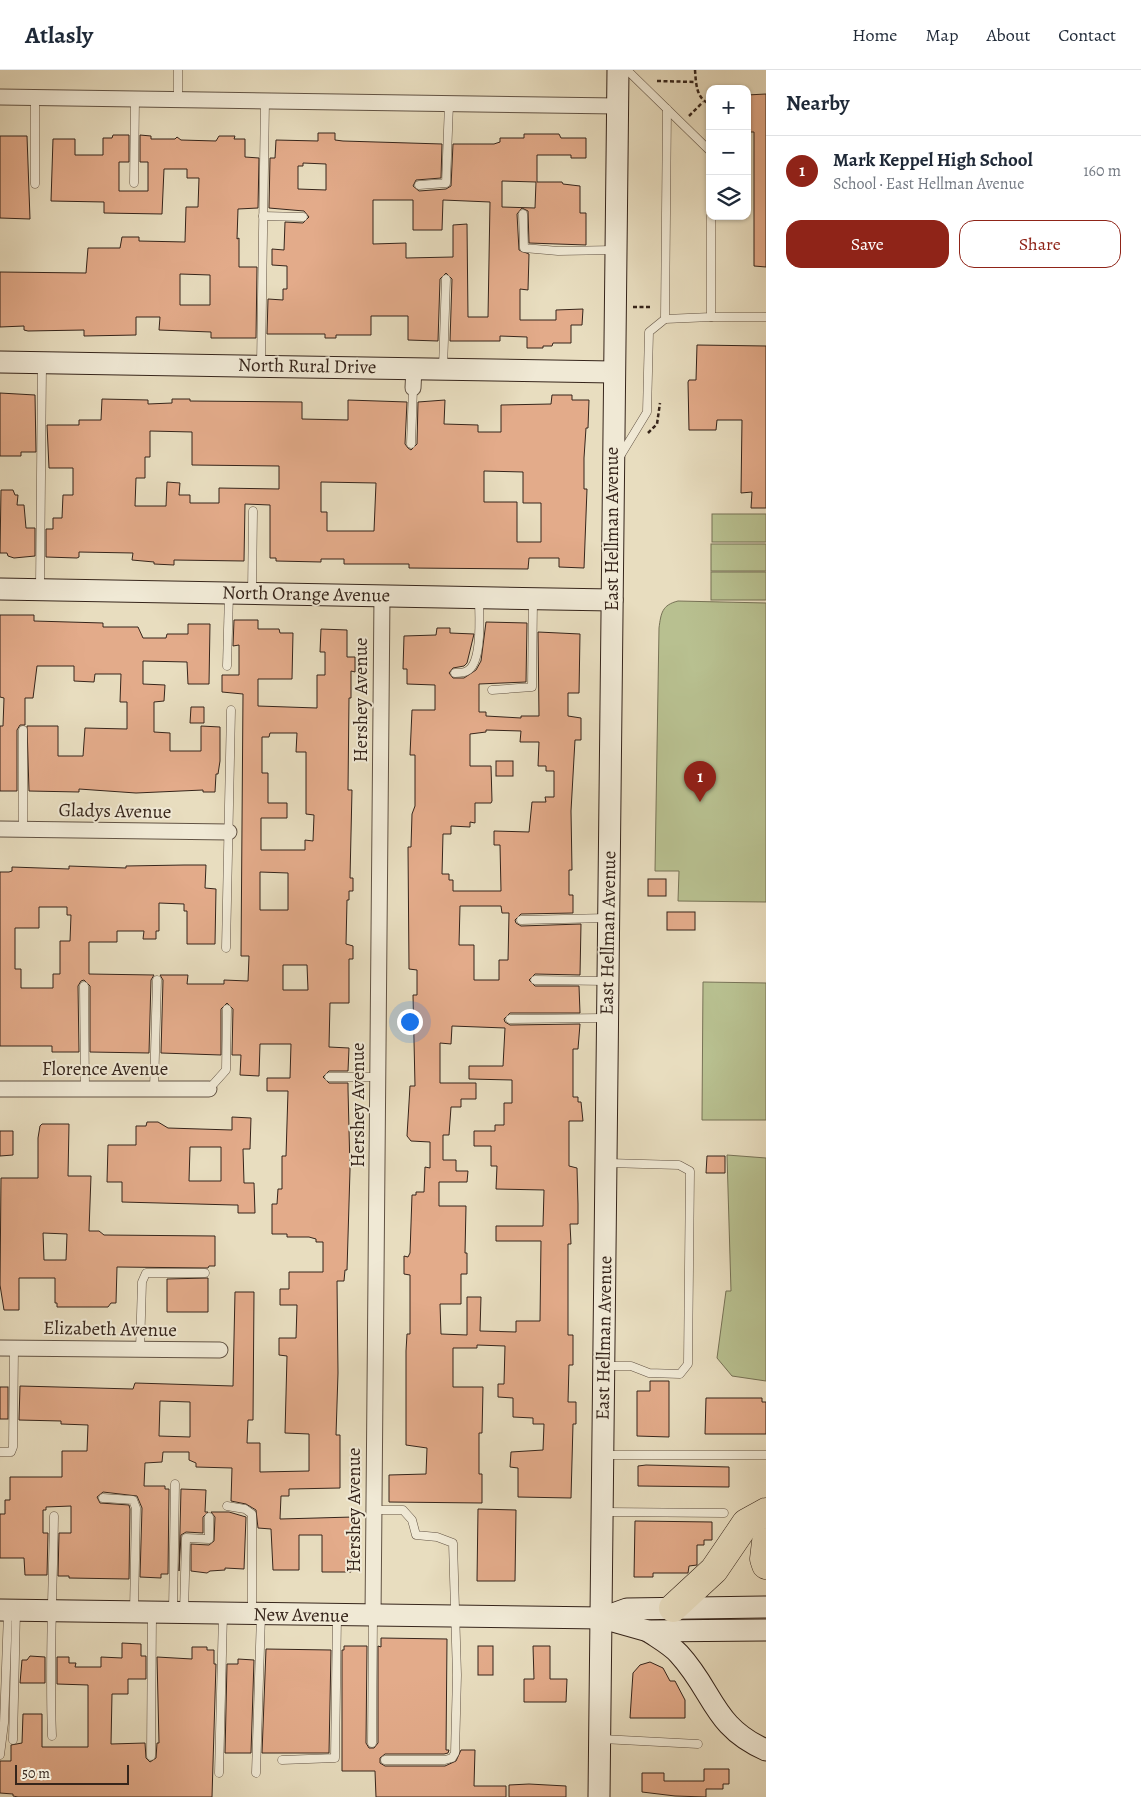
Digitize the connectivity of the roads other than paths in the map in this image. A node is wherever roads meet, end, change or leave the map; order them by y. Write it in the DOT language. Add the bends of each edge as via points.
graph roads {
  1 [pos="178,70"];
  2 [pos="618,70"];
  3 [pos="627,70"];
  4 [pos="0,97"];
  5 [pos="35,98"];
  6 [pos="135,99"];
  7 [pos="178,100"];
  8 [pos="265,102"];
  9 [pos="449,104"];
  10 [pos="617,106"];
  11 [pos="667,109"];
  12 [pos="706,147"];
  13 [pos="134,183"];
  14 [pos="35,184"];
  15 [pos="419,185"];
  16 [pos="523,214"];
  17 [pos="263,216"];
  18 [pos="303,217"];
  19 [pos="711,220"];
  20 [pos="615,250"];
  21 [pos="446,280"];
  22 [pos="711,317"];
  23 [pos="766,317"];
  24 [pos="665,319"];
  25 [pos="0,362"];
  26 [pos="42,362"];
  27 [pos="261,366"];
  28 [pos="443,368"];
  29 [pos="613,372"];
  30 [pos="413,378"];
  31 [pos="411,444"];
  32 [pos="612,468"];
  33 [pos="253,510"];
  34 [pos="0,589"];
  35 [pos="40,590"];
  36 [pos="229,592"];
  37 [pos="252,593"];
  38 [pos="382,595"];
  39 [pos="479,596"];
  40 [pos="533,598"];
  41 [pos="612,600"];
  42 [pos="226,666"];
  43 [pos="455,674"];
  44 [pos="492,690"];
  45 [pos="231,710"];
  46 [pos="23,730"];
  47 [pos="0,829"];
  48 [pos="23,830"];
  49 [pos="229,832"];
  50 [pos="608,918"];
  51 [pos="521,920"];
  52 [pos="226,948"];
  53 [pos="156,980"];
  54 [pos="535,980"];
  55 [pos="608,981"];
  56 [pos="84,986"];
  57 [pos="227,1009"];
  58 [pos="608,1018"];
  59 [pos="510,1019"];
  60 [pos="329,1077"];
  61 [pos="378,1077"];
  62 [pos="0,1089"];
  63 [pos="85,1089"];
  64 [pos="154,1089"];
  65 [pos="209,1089"];
  66 [pos="606,1162"];
  67 [pos="205,1273"];
  68 [pos="7,1348"];
  69 [pos="140,1349"];
  70 [pos="220,1350"];
  71 [pos="604,1366"];
  72 [pos="0,1452"];
  73 [pos="603,1455"];
  74 [pos="766,1455"];
  75 [pos="175,1484"];
  76 [pos="103,1498"];
  77 [pos="227,1506"];
  78 [pos="374,1510"];
  79 [pos="603,1512"];
  80 [pos="766,1512"];
  81 [pos="724,1513"];
  82 [pos="54,1516"];
  83 [pos="209,1517"];
  84 [pos="766,1542"];
  85 [pos="766,1565"];
  86 [pos="766,1607"];
  87 [pos="673,1608"];
  88 [pos="8,1611"];
  89 [pos="53,1611"];
  90 [pos="161,1613"];
  91 [pos="223,1614"];
  92 [pos="257,1615"];
  93 [pos="338,1616"];
  94 [pos="373,1616"];
  95 [pos="455,1617"];
  96 [pos="602,1618"];
  97 [pos="766,1630"];
  98 [pos="648,1631"];
  99 [pos="52,1736"];
  100 [pos="600,1738"];
  101 [pos="13,1740"];
  102 [pos="372,1743"];
  103 [pos="698,1744"];
  104 [pos="766,1750"];
  105 [pos="0,1755"];
  106 [pos="151,1756"];
  107 [pos="282,1760"];
  108 [pos="385,1760"];
  109 [pos="219,1773"];
  110 [pos="256,1773"];
  111 [pos="599,1797"];
  1 -- 7 [label="lane"];
  2 -- 10 [label="street, East Hellman Avenue"];
  3 -- 11 [label="lane"];
  4 -- 5 [label="street"];
  5 -- 6 [label="street"];
  5 -- 14 [label="lane"];
  6 -- 7 [label="street"];
  6 -- 13 [label="lane"];
  7 -- 8 [label="street"];
  8 -- 9 [label="street"];
  8 -- 17 [label="lane"];
  9 -- 10 [label="street"];
  9 -- 15 [label="lane" via="446,183"];
  10 -- 20 [label="street, East Hellman Avenue"];
  11 -- 12 [label="lane"];
  11 -- 24 [label="lane"];
  16 -- 20 [label="lane" via="524,248"];
  17 -- 18 [label="lane"];
  17 -- 27 [label="lane"];
  19 -- 22 [label="lane"];
  20 -- 29 [label="street, East Hellman Avenue"];
  21 -- 28 [label="lane"];
  22 -- 23 [label="lane"];
  22 -- 24 [label="lane"];
  24 -- 32 [label="lane" via="649,332 648,412"];
  25 -- 26 [label="street, North Rural Drive"];
  26 -- 27 [label="street, North Rural Drive"];
  26 -- 35 [label="lane"];
  27 -- 30 [label="street, North Rural Drive"];
  28 -- 29 [label="street, North Rural Drive"];
  28 -- 30 [label="street, North Rural Drive"];
  29 -- 32 [label="street, East Hellman Avenue"];
  30 -- 31 [label="lane"];
  32 -- 41 [label="street, East Hellman Avenue"];
  33 -- 37 [label="lane"];
  34 -- 35 [label="street, North Orange Avenue"];
  35 -- 36 [label="street, North Orange Avenue"];
  36 -- 37 [label="street, North Orange Avenue"];
  36 -- 42 [label="lane"];
  37 -- 38 [label="street, North Orange Avenue"];
  38 -- 39 [label="street, North Orange Avenue"];
  38 -- 61 [label="street, Hershey Avenue"];
  39 -- 40 [label="street, North Orange Avenue"];
  39 -- 43 [label="lane" via="475,663 467,671"];
  40 -- 41 [label="street, North Orange Avenue"];
  40 -- 44 [label="lane" via="532,687"];
  41 -- 50 [label="street, East Hellman Avenue"];
  45 -- 49 [label="lane"];
  46 -- 48 [label="lane"];
  47 -- 48 [label="street, Gladys Avenue"];
  48 -- 49 [label="street, Gladys Avenue"];
  49 -- 52 [label="lane"];
  50 -- 51 [label="lane"];
  50 -- 55 [label="street, East Hellman Avenue"];
  53 -- 64 [label="lane"];
  54 -- 55 [label="lane"];
  55 -- 58 [label="street, East Hellman Avenue"];
  56 -- 63 [label="lane"];
  57 -- 65 [label="lane" via="226,1070"];
  58 -- 59 [label="lane"];
  58 -- 66 [label="street, East Hellman Avenue"];
  60 -- 61 [label="lane"];
  61 -- 78 [label="street, Hershey Avenue"];
  62 -- 63 [label="street, Florence Avenue"];
  63 -- 64 [label="street, Florence Avenue"];
  64 -- 65 [label="street, Florence Avenue"];
  66 -- 71 [label="street, East Hellman Avenue"];
  66 -- 71 [label="lane" via="679,1164 690,1171 688,1364 680,1374 649,1373 631,1366"];
  67 -- 69 [label="lane" via="146,1273 142,1282"];
  68 -- 69 [label="street, Elizabeth Avenue"];
  68 -- 72 [label="lane" via="13,1447 10,1452"];
  69 -- 70 [label="street, Elizabeth Avenue"];
  71 -- 73 [label="street, East Hellman Avenue"];
  73 -- 74 [label="lane"];
  73 -- 79 [label="street, East Hellman Avenue"];
  75 -- 90 [label="lane"];
  76 -- 90 [label="lane" via="133,1500"];
  77 -- 92 [label="lane" via="246,1509 252,1514"];
  78 -- 94 [label="street, Hershey Avenue"];
  78 -- 95 [label="lane" via="403,1510 412,1520 416,1535 453,1543"];
  79 -- 81 [label="lane"];
  79 -- 96 [label="street, East Hellman Avenue"];
  80 -- 87 [label="highway" via="746,1523 714,1570"];
  82 -- 89 [label="lane"];
  83 -- 90 [label="lane" via="209,1539 186,1538"];
  84 -- 85 [label="highway"];
  86 -- 87 [label="street, New Avenue"];
  87 -- 96 [label="street, New Avenue" via="627,1609"];
  88 -- 89 [label="street, New Avenue"];
  88 -- 101 [label="lane"];
  88 -- 105 [label="lane"];
  89 -- 90 [label="street, New Avenue"];
  89 -- 99 [label="lane" via="50,1636"];
  90 -- 91 [label="street, New Avenue"];
  90 -- 106 [label="lane"];
  91 -- 92 [label="street, New Avenue"];
  91 -- 109 [label="lane"];
  92 -- 93 [label="street, New Avenue"];
  92 -- 110 [label="lane"];
  93 -- 94 [label="street, New Avenue"];
  93 -- 107 [label="lane" via="335,1758"];
  94 -- 95 [label="street, New Avenue"];
  94 -- 102 [label="lane"];
  95 -- 96 [label="street, New Avenue"];
  95 -- 108 [label="lane" via="455,1753 445,1760"];
  96 -- 98 [label="street, New Avenue"];
  96 -- 100 [label="street, East Hellman Avenue"];
  97 -- 98 [label="street, New Avenue"];
  98 -- 104 [label="street" via="678,1652 726,1724 740,1737"];
  100 -- 103 [label="lane"];
  100 -- 111 [label="street, East Hellman Avenue"];
}
